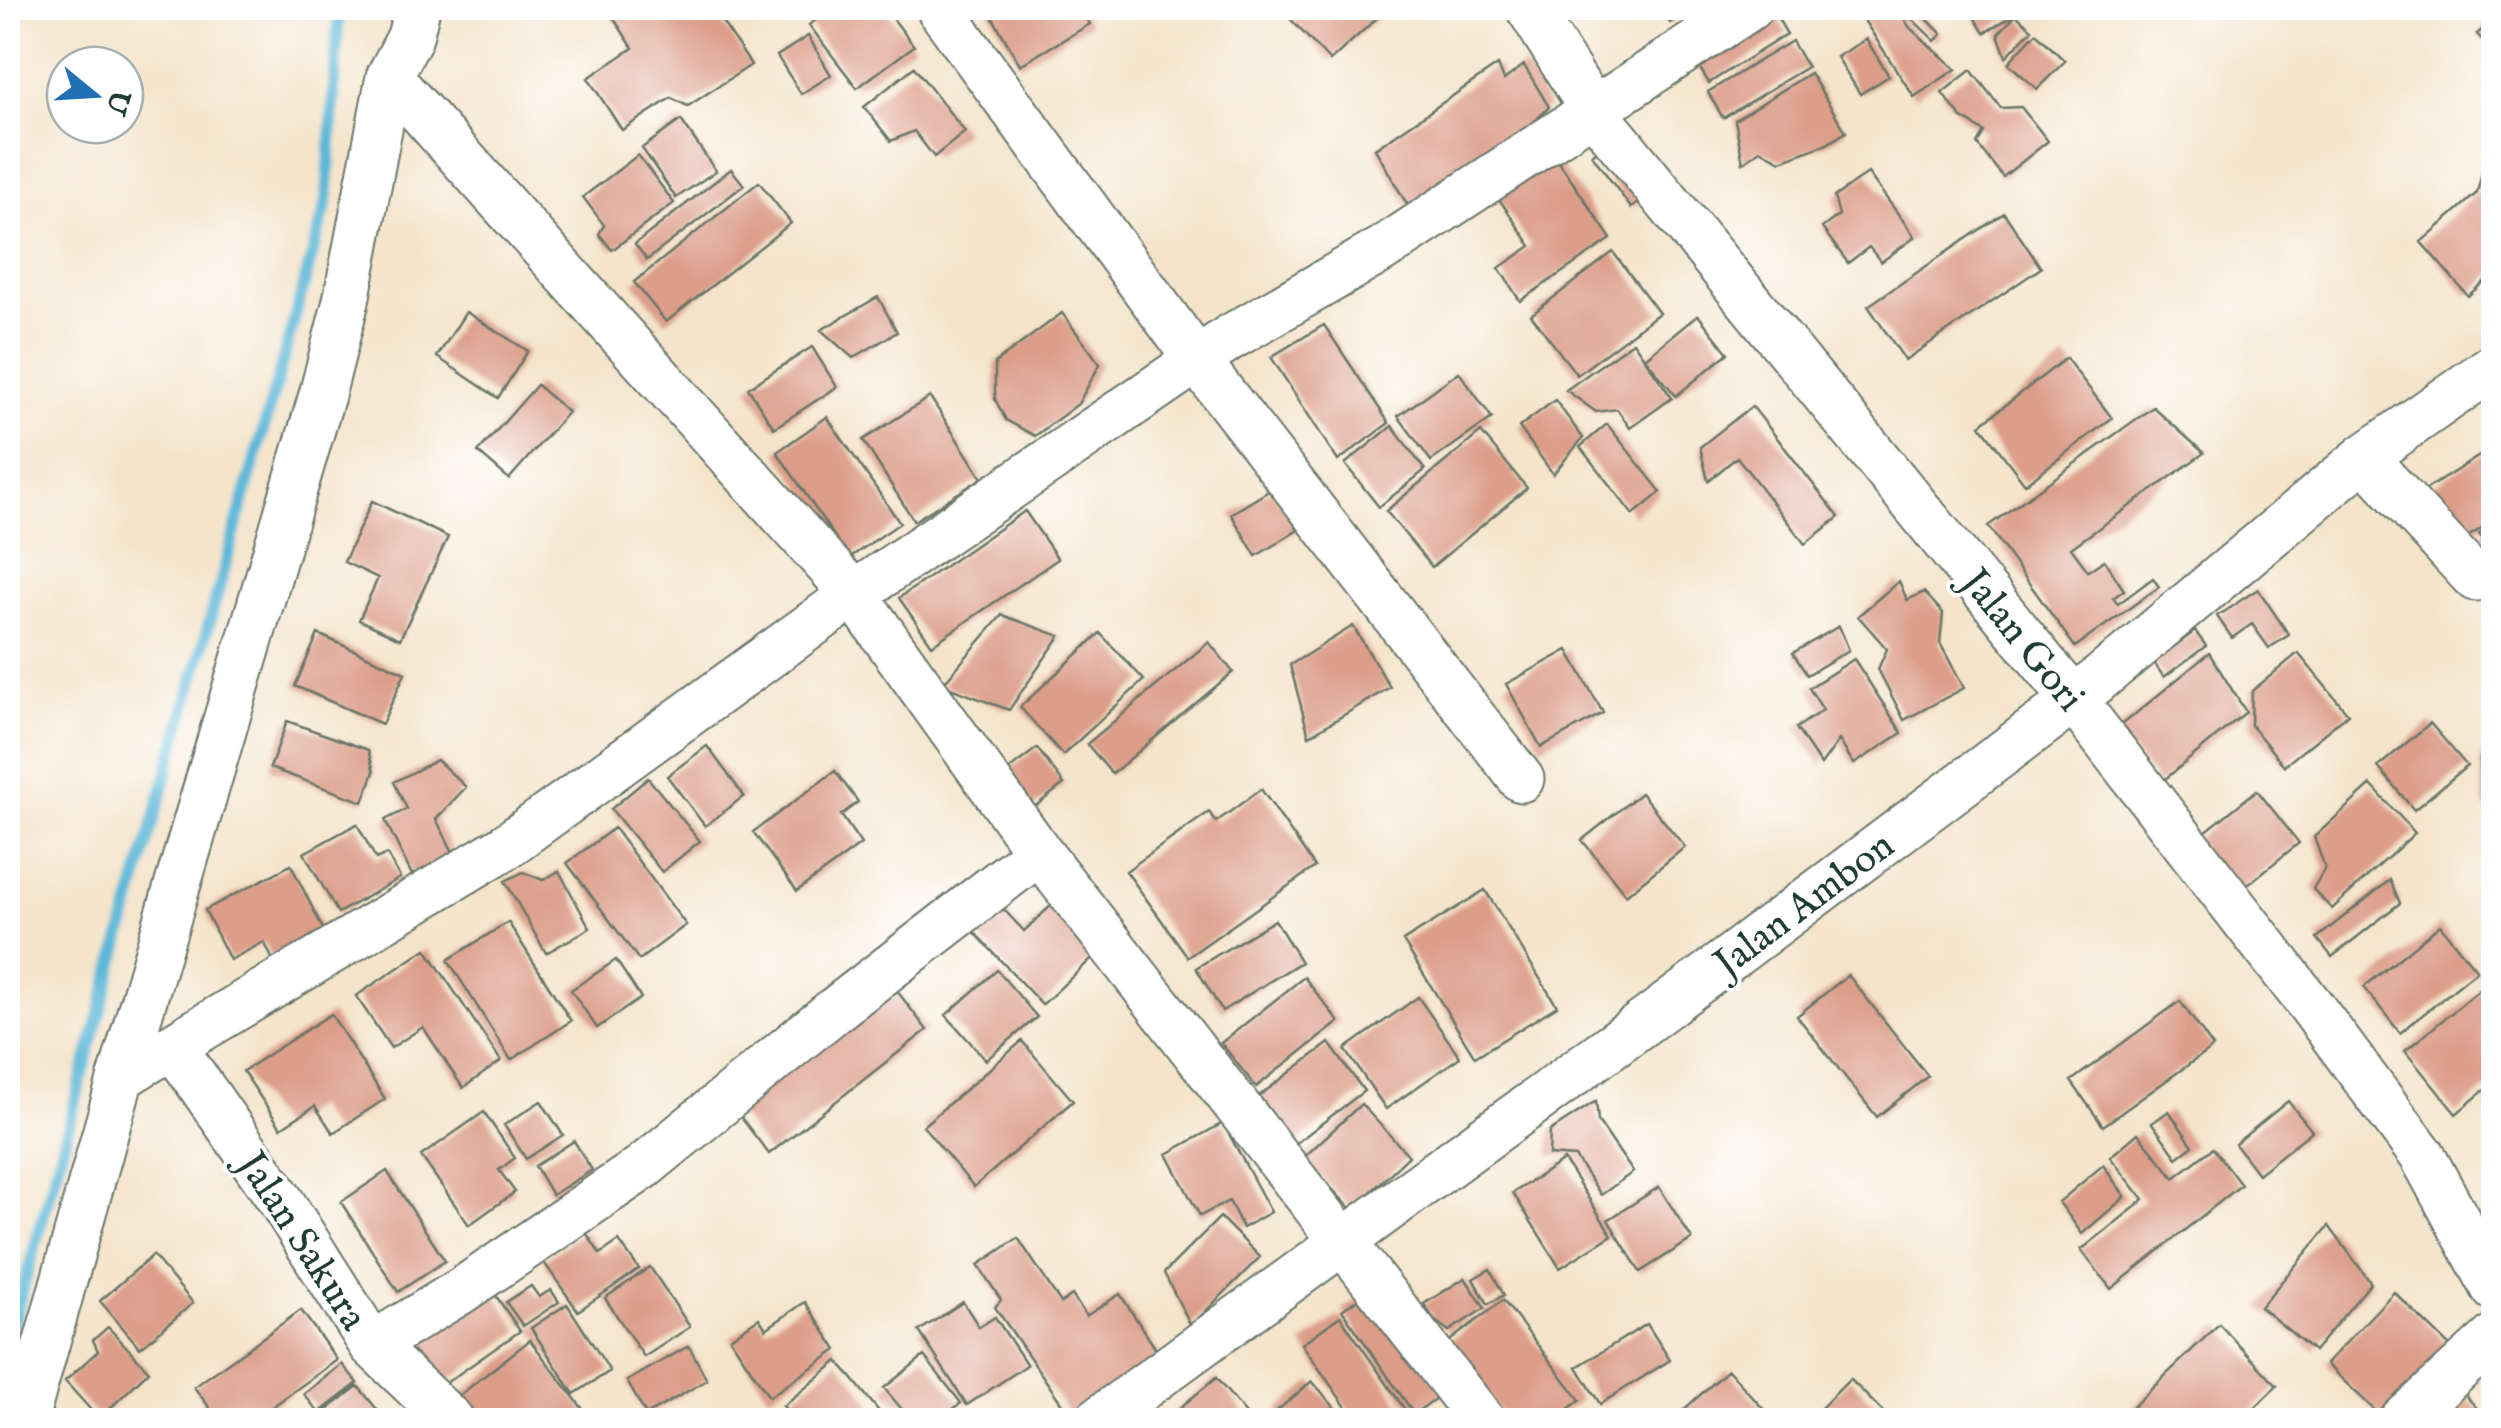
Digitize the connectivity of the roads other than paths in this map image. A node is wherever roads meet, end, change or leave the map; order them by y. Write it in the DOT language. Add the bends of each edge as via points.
graph roads {
  1 [pos="416,8"];
  2 [pos="939,8"];
  3 [pos="1528,8"];
  4 [pos="1749,8"];
  5 [pos="389,77"];
  6 [pos="1592,109"];
  7 [pos="1197,360"];
  8 [pos="2494,366"];
  9 [pos="2364,457"];
  10 [pos="2476,578"];
  11 [pos="854,594"];
  12 [pos="2074,700"];
  13 [pos="1521,780"];
  14 [pos="1039,852"];
  15 [pos="172,1046"];
  16 [pos="121,1076"];
  17 [pos="1342,1240"];
  18 [pos="2494,1288"];
  19 [pos="2494,1337"];
  20 [pos="372,1345"];
  21 [pos="25,1420"];
  22 [pos="451,1420"];
  23 [pos="1098,1420"];
  24 [pos="1482,1420"];
  25 [pos="2403,1420"];
  1 -- 5 [label="street"];
  2 -- 7 [label="street"];
  3 -- 6 [label="street, Jalan Gori"];
  4 -- 6 [label="street"];
  5 -- 11 [label="street"];
  5 -- 16 [label="street" via="322,395"];
  6 -- 7 [label="street" via="1383,249"];
  6 -- 12 [label="street, Jalan Gori"];
  7 -- 11 [label="street"];
  7 -- 13 [label="street"];
  8 -- 9 [label="street, Jalan Ambon"];
  9 -- 10 [label="street"];
  9 -- 12 [label="street, Jalan Ambon"];
  11 -- 14 [label="street"];
  11 -- 15 [label="street" via="505,847"];
  12 -- 17 [label="street, Jalan Ambon"];
  12 -- 18 [label="street, Jalan Gori" via="2422,1155"];
  14 -- 17 [label="street"];
  14 -- 20 [label="street" via="642,1167"];
  15 -- 16 [label="street"];
  15 -- 20 [label="street, Jalan Sakura"];
  16 -- 21 [label="street"];
  17 -- 23 [label="street, Jalan Ambon"];
  17 -- 24 [label="street"];
  19 -- 25 [label="street"];
  20 -- 22 [label="street, Jalan Sakura"];
}
